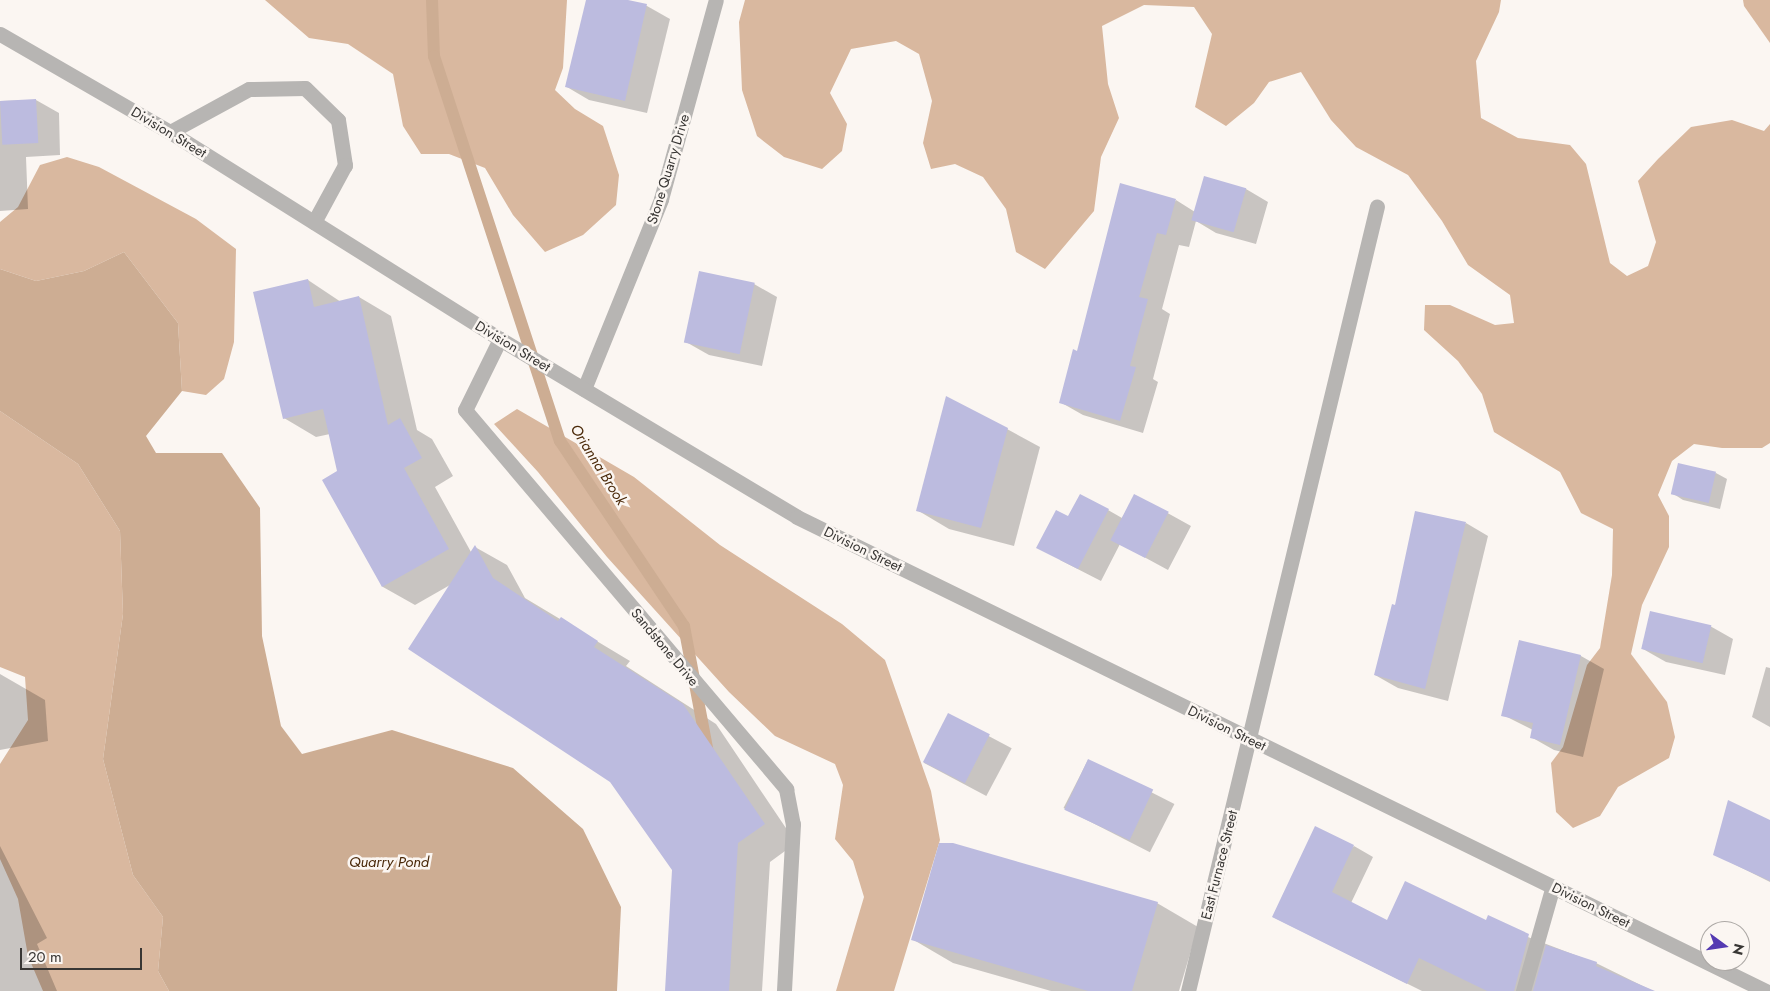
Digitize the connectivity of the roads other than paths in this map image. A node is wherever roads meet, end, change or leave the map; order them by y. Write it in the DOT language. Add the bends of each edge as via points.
graph roads {
  1 [pos="716,0"];
  2 [pos="0,34"];
  3 [pos="170,132"];
  4 [pos="1377,206"];
  5 [pos="314,222"];
  6 [pos="500,339"];
  7 [pos="584,389"];
  8 [pos="1250,739"];
  9 [pos="1553,886"];
  10 [pos="784,991"];
  11 [pos="1188,991"];
  12 [pos="1523,991"];
  13 [pos="1766,991"];
  1 -- 7 [label="street, Stone Quarry Drive" via="661,199"];
  2 -- 3 [label="street, Division Street"];
  3 -- 5 [label="street, Division Street"];
  3 -- 5 [label="street" via="249,89 305,88 338,120 345,165"];
  4 -- 8 [label="street, East Furnace Street"];
  5 -- 6 [label="street, Division Street"];
  6 -- 7 [label="street, Division Street"];
  6 -- 10 [label="street, Sandstone Drive" via="465,410 786,789 793,824"];
  7 -- 8 [label="street, Division Street" via="797,516"];
  8 -- 9 [label="street, Division Street"];
  8 -- 11 [label="street, East Furnace Street"];
  9 -- 12 [label="street"];
  9 -- 13 [label="street, Division Street"];
}
